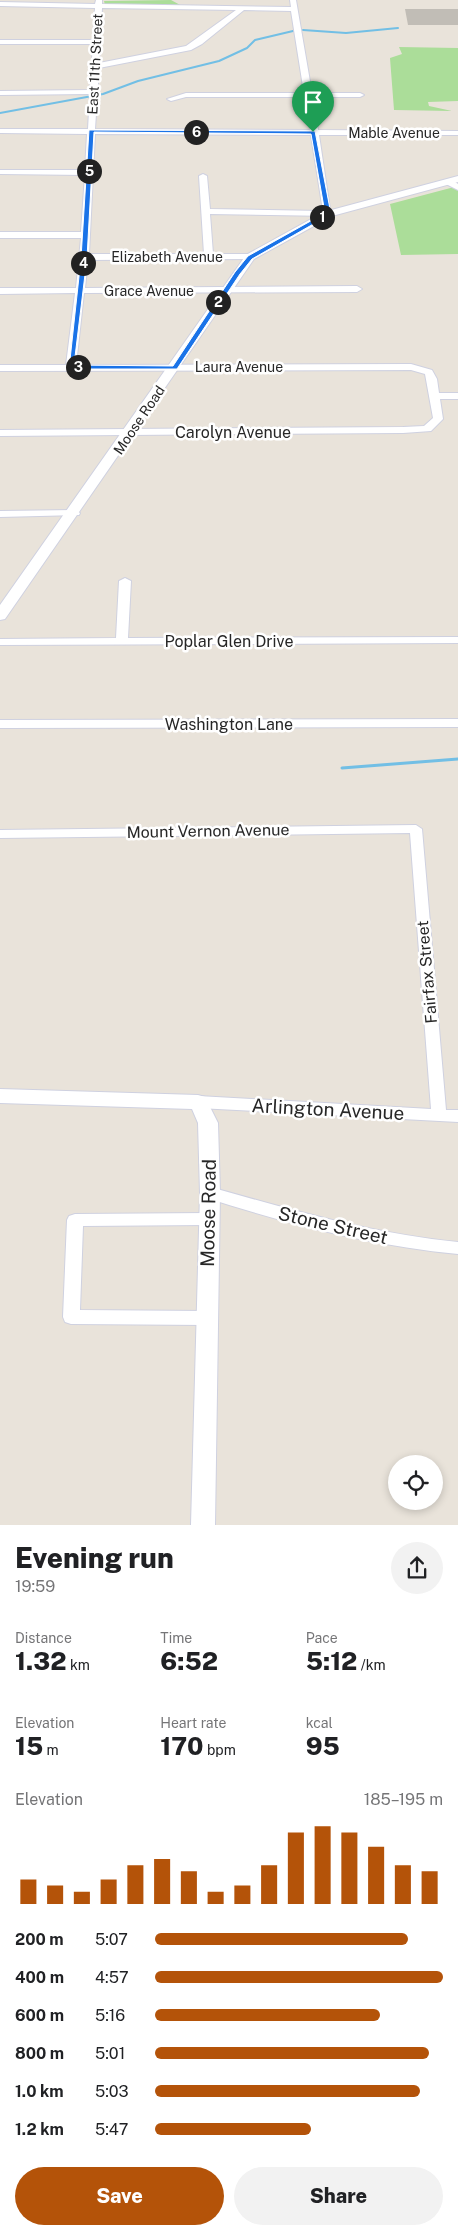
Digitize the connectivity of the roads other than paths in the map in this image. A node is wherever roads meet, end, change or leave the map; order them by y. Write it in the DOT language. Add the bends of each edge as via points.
graph roads {
  1 [pos="293,0"];
  2 [pos="99,3"];
  3 [pos="0,4"];
  4 [pos="243,8"];
  5 [pos="294,9"];
  6 [pos="0,42"];
  7 [pos="96,42"];
  8 [pos="96,66"];
  9 [pos="0,93"];
  10 [pos="94,94"];
  11 [pos="308,94"];
  12 [pos="360,95"];
  13 [pos="171,99"];
  14 [pos="0,131"];
  15 [pos="91,131"];
  16 [pos="313,132"];
  17 [pos="458,133"];
  18 [pos="0,172"];
  19 [pos="89,173"];
  20 [pos="203,176"];
  21 [pos="455,183"];
  22 [pos="207,211"];
  23 [pos="328,214"];
  24 [pos="0,235"];
  25 [pos="86,235"];
  26 [pos="209,257"];
  27 [pos="250,257"];
  28 [pos="84,258"];
  29 [pos="357,289"];
  30 [pos="226,290"];
  31 [pos="80,291"];
  32 [pos="0,292"];
  33 [pos="71,367"];
  34 [pos="0,368"];
  35 [pos="175,368"];
  36 [pos="435,396"];
  37 [pos="458,396"];
  38 [pos="130,432"];
  39 [pos="0,433"];
  40 [pos="74,513"];
  41 [pos="0,514"];
  42 [pos="125,581"];
  43 [pos="0,616"];
  44 [pos="458,640"];
  45 [pos="122,641"];
  46 [pos="0,642"];
  47 [pos="458,723"];
  48 [pos="0,724"];
  49 [pos="416,829"];
  50 [pos="0,834"];
  51 [pos="0,1096"];
  52 [pos="198,1102"];
  53 [pos="439,1116"];
  54 [pos="458,1116"];
  55 [pos="210,1193"];
  56 [pos="208,1218"];
  57 [pos="458,1248"];
  58 [pos="206,1318"];
  59 [pos="203,1525"];
  1 -- 5 [label="street"];
  2 -- 3 [label="street"];
  2 -- 4 [label="street"];
  2 -- 7 [label="street, East 11th Street"];
  4 -- 5 [label="street"];
  4 -- 8 [label="street" via="188,48"];
  5 -- 11 [label="street"];
  6 -- 7 [label="street"];
  7 -- 8 [label="street, East 11th Street"];
  8 -- 10 [label="street, East 11th Street"];
  9 -- 10 [label="street"];
  10 -- 15 [label="street, East 11th Street"];
  11 -- 12 [label="street"];
  11 -- 13 [label="street" via="186,95"];
  11 -- 16 [label="street"];
  14 -- 15 [label="street, Mable Avenue"];
  15 -- 16 [label="street, Mable Avenue"];
  15 -- 19 [label="street, East 11th Street"];
  16 -- 17 [label="street, Mable Avenue"];
  16 -- 23 [label="street"];
  18 -- 19 [label="street"];
  19 -- 25 [label="street, East 11th Street"];
  20 -- 22 [label="street"];
  21 -- 23 [label="street, Moose Road"];
  22 -- 23 [label="street"];
  22 -- 26 [label="street"];
  23 -- 27 [label="street, Moose Road"];
  24 -- 25 [label="street"];
  25 -- 28 [label="street, East 11th Street"];
  26 -- 27 [label="street, Elizabeth Avenue"];
  26 -- 28 [label="street, Elizabeth Avenue"];
  27 -- 30 [label="street, Moose Road"];
  28 -- 31 [label="street, East 11th Street"];
  29 -- 30 [label="street, Grace Avenue"];
  30 -- 31 [label="street, Grace Avenue"];
  30 -- 35 [label="street, Moose Road"];
  31 -- 32 [label="street, Grace Avenue"];
  31 -- 33 [label="street, East 11th Street"];
  33 -- 34 [label="street, Laura Avenue"];
  33 -- 35 [label="street, Laura Avenue"];
  35 -- 36 [label="street, Laura Avenue" via="411,367 429,372"];
  35 -- 38 [label="street, Moose Road"];
  36 -- 37 [label="street"];
  36 -- 38 [label="street, Carolyn Avenue" via="438,419 427,429"];
  38 -- 39 [label="street, Carolyn Avenue"];
  38 -- 40 [label="street, Moose Road"];
  40 -- 41 [label="street"];
  40 -- 43 [label="street, Moose Road"];
  42 -- 45 [label="street"];
  44 -- 45 [label="street, Poplar Glen Drive"];
  45 -- 46 [label="street, Poplar Glen Drive"];
  47 -- 48 [label="street, Washington Lane"];
  49 -- 50 [label="street, Mount Vernon Avenue"];
  49 -- 53 [label="street, Fairfax Street"];
  51 -- 52 [label="street"];
  52 -- 53 [label="street, Arlington Avenue"];
  52 -- 55 [label="street, Moose Road" via="208,1124"];
  53 -- 54 [label="street, Arlington Avenue"];
  55 -- 56 [label="street, Moose Road"];
  55 -- 57 [label="street, Stone Street" via="324,1225 390,1239"];
  56 -- 58 [label="street, Moose Road"];
  56 -- 58 [label="street" via="76,1220 71,1317"];
  58 -- 59 [label="street, Moose Road"];
}
